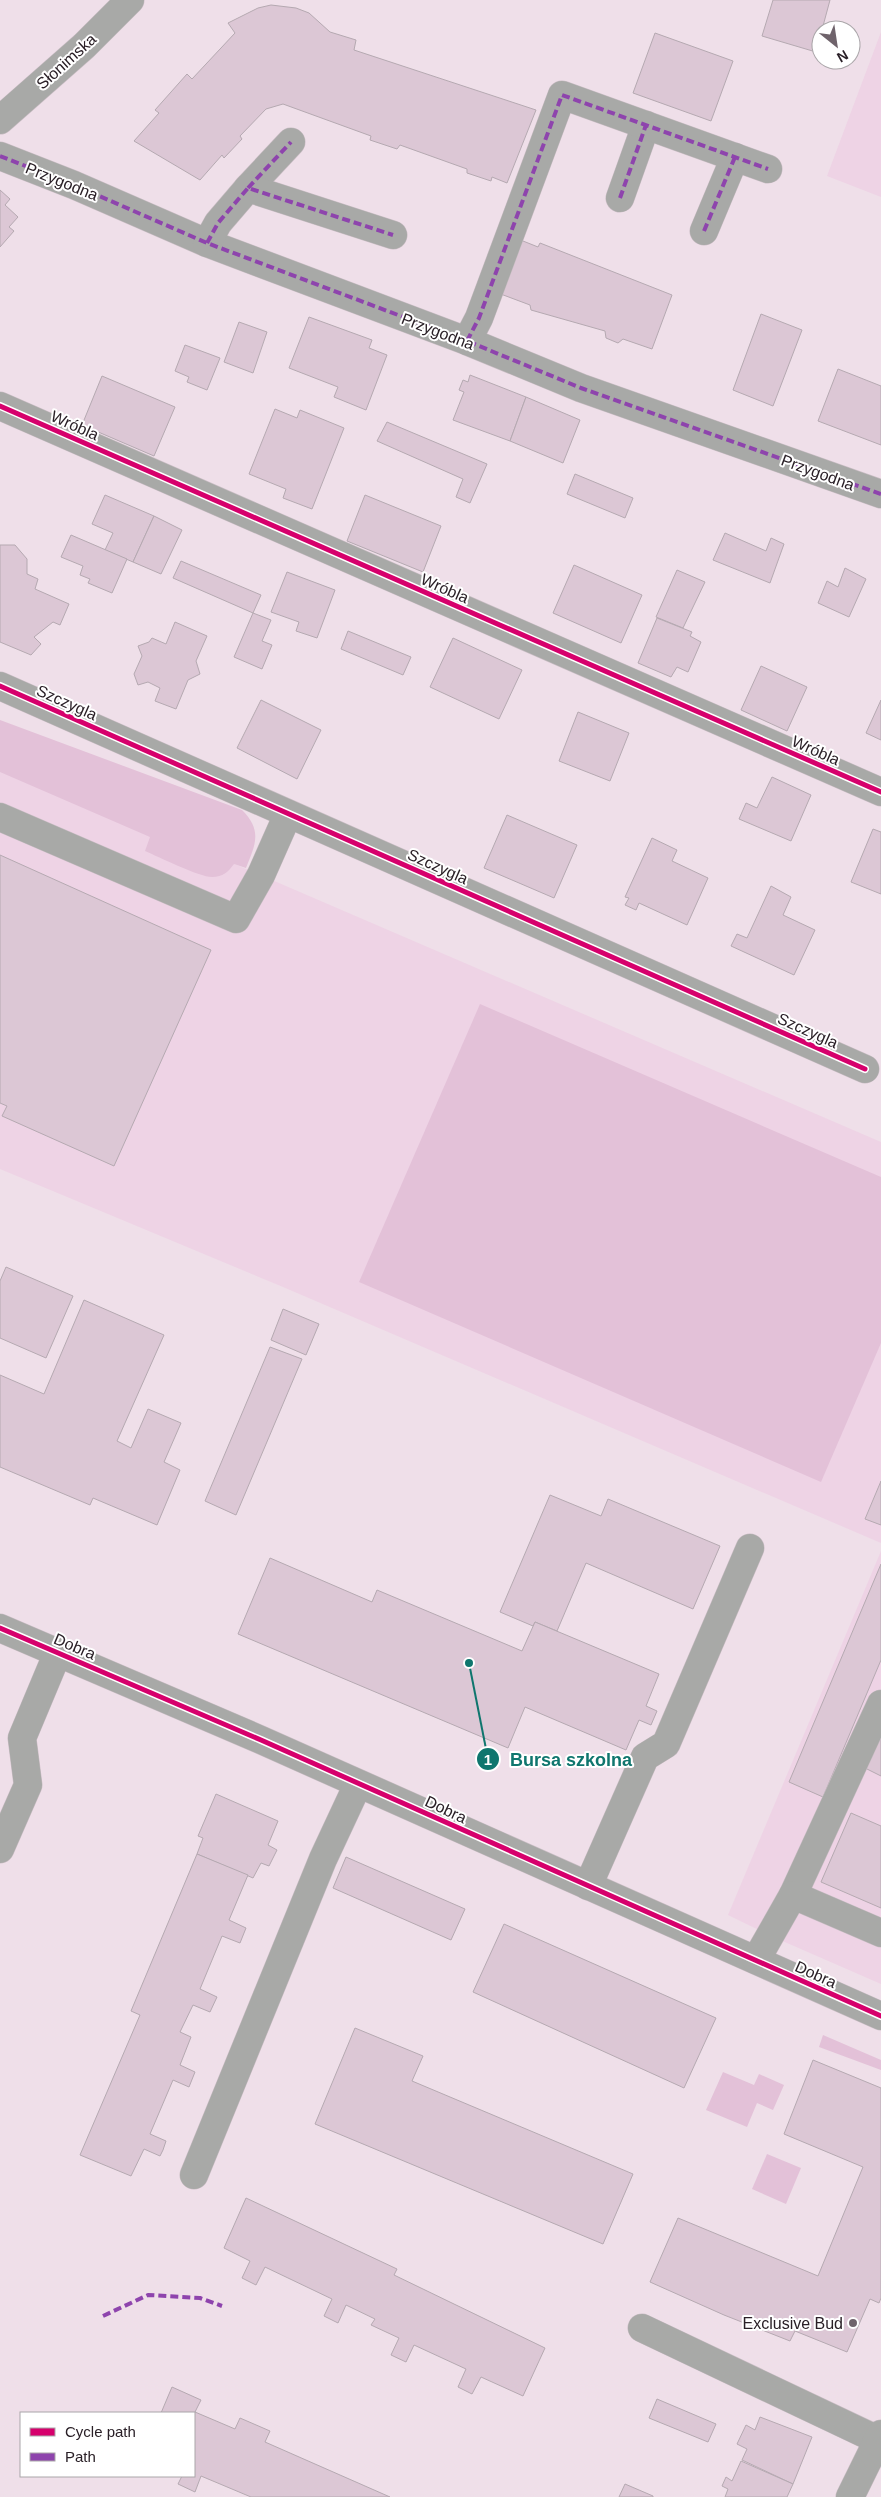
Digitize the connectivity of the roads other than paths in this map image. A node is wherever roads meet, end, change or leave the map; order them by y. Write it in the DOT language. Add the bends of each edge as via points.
graph roads {
  1 [pos="130,0"];
  2 [pos="0,120"];
  3 [pos="646,125"];
  4 [pos="291,142"];
  5 [pos="0,156"];
  6 [pos="735,157"];
  7 [pos="768,169"];
  8 [pos="248,188"];
  9 [pos="620,198"];
  10 [pos="704,230"];
  11 [pos="393,234"];
  12 [pos="207,243"];
  13 [pos="467,342"];
  14 [pos="0,406"];
  15 [pos="881,494"];
  16 [pos="0,686"];
  17 [pos="881,792"];
  18 [pos="288,814"];
  19 [pos="0,817"];
  20 [pos="865,1069"];
  21 [pos="750,1548"];
  22 [pos="0,1628"];
  23 [pos="58,1652"];
  24 [pos="881,1704"];
  25 [pos="358,1784"];
  26 [pos="0,1849"];
  27 [pos="588,1886"];
  28 [pos="793,1895"];
  29 [pos="881,1933"];
  30 [pos="756,1960"];
  31 [pos="881,2016"];
  32 [pos="194,2175"];
  33 [pos="642,2328"];
  34 [pos="879,2437"];
  35 [pos="850,2497"];
  1 -- 2 [label="street, Słonimska" via="84,46"];
  3 -- 6 [label="street"];
  3 -- 9 [label="street"];
  3 -- 13 [label="street" via="562,95 479,318"];
  4 -- 8 [label="street"];
  5 -- 12 [label="street, Przygodna"];
  6 -- 7 [label="street"];
  6 -- 10 [label="street"];
  8 -- 11 [label="street"];
  8 -- 12 [label="street" via="218,223"];
  12 -- 13 [label="street, Przygodna"];
  13 -- 15 [label="street, Przygodna" via="581,388"];
  14 -- 17 [label="street, Wróbla"];
  16 -- 18 [label="street, Szczygla"];
  18 -- 19 [label="street" via="261,875 236,919"];
  18 -- 20 [label="street, Szczygla"];
  21 -- 27 [label="street" via="666,1744 645,1757"];
  22 -- 23 [label="street, Dobra"];
  23 -- 25 [label="street, Dobra"];
  23 -- 26 [label="street" via="22,1738 28,1785"];
  24 -- 28 [label="street"];
  25 -- 27 [label="street, Dobra"];
  25 -- 32 [label="street" via="323,1859"];
  27 -- 30 [label="street, Dobra"];
  28 -- 29 [label="street"];
  28 -- 30 [label="street"];
  30 -- 31 [label="street, Dobra"];
  33 -- 34 [label="street"];
  34 -- 35 [label="street"];
}
